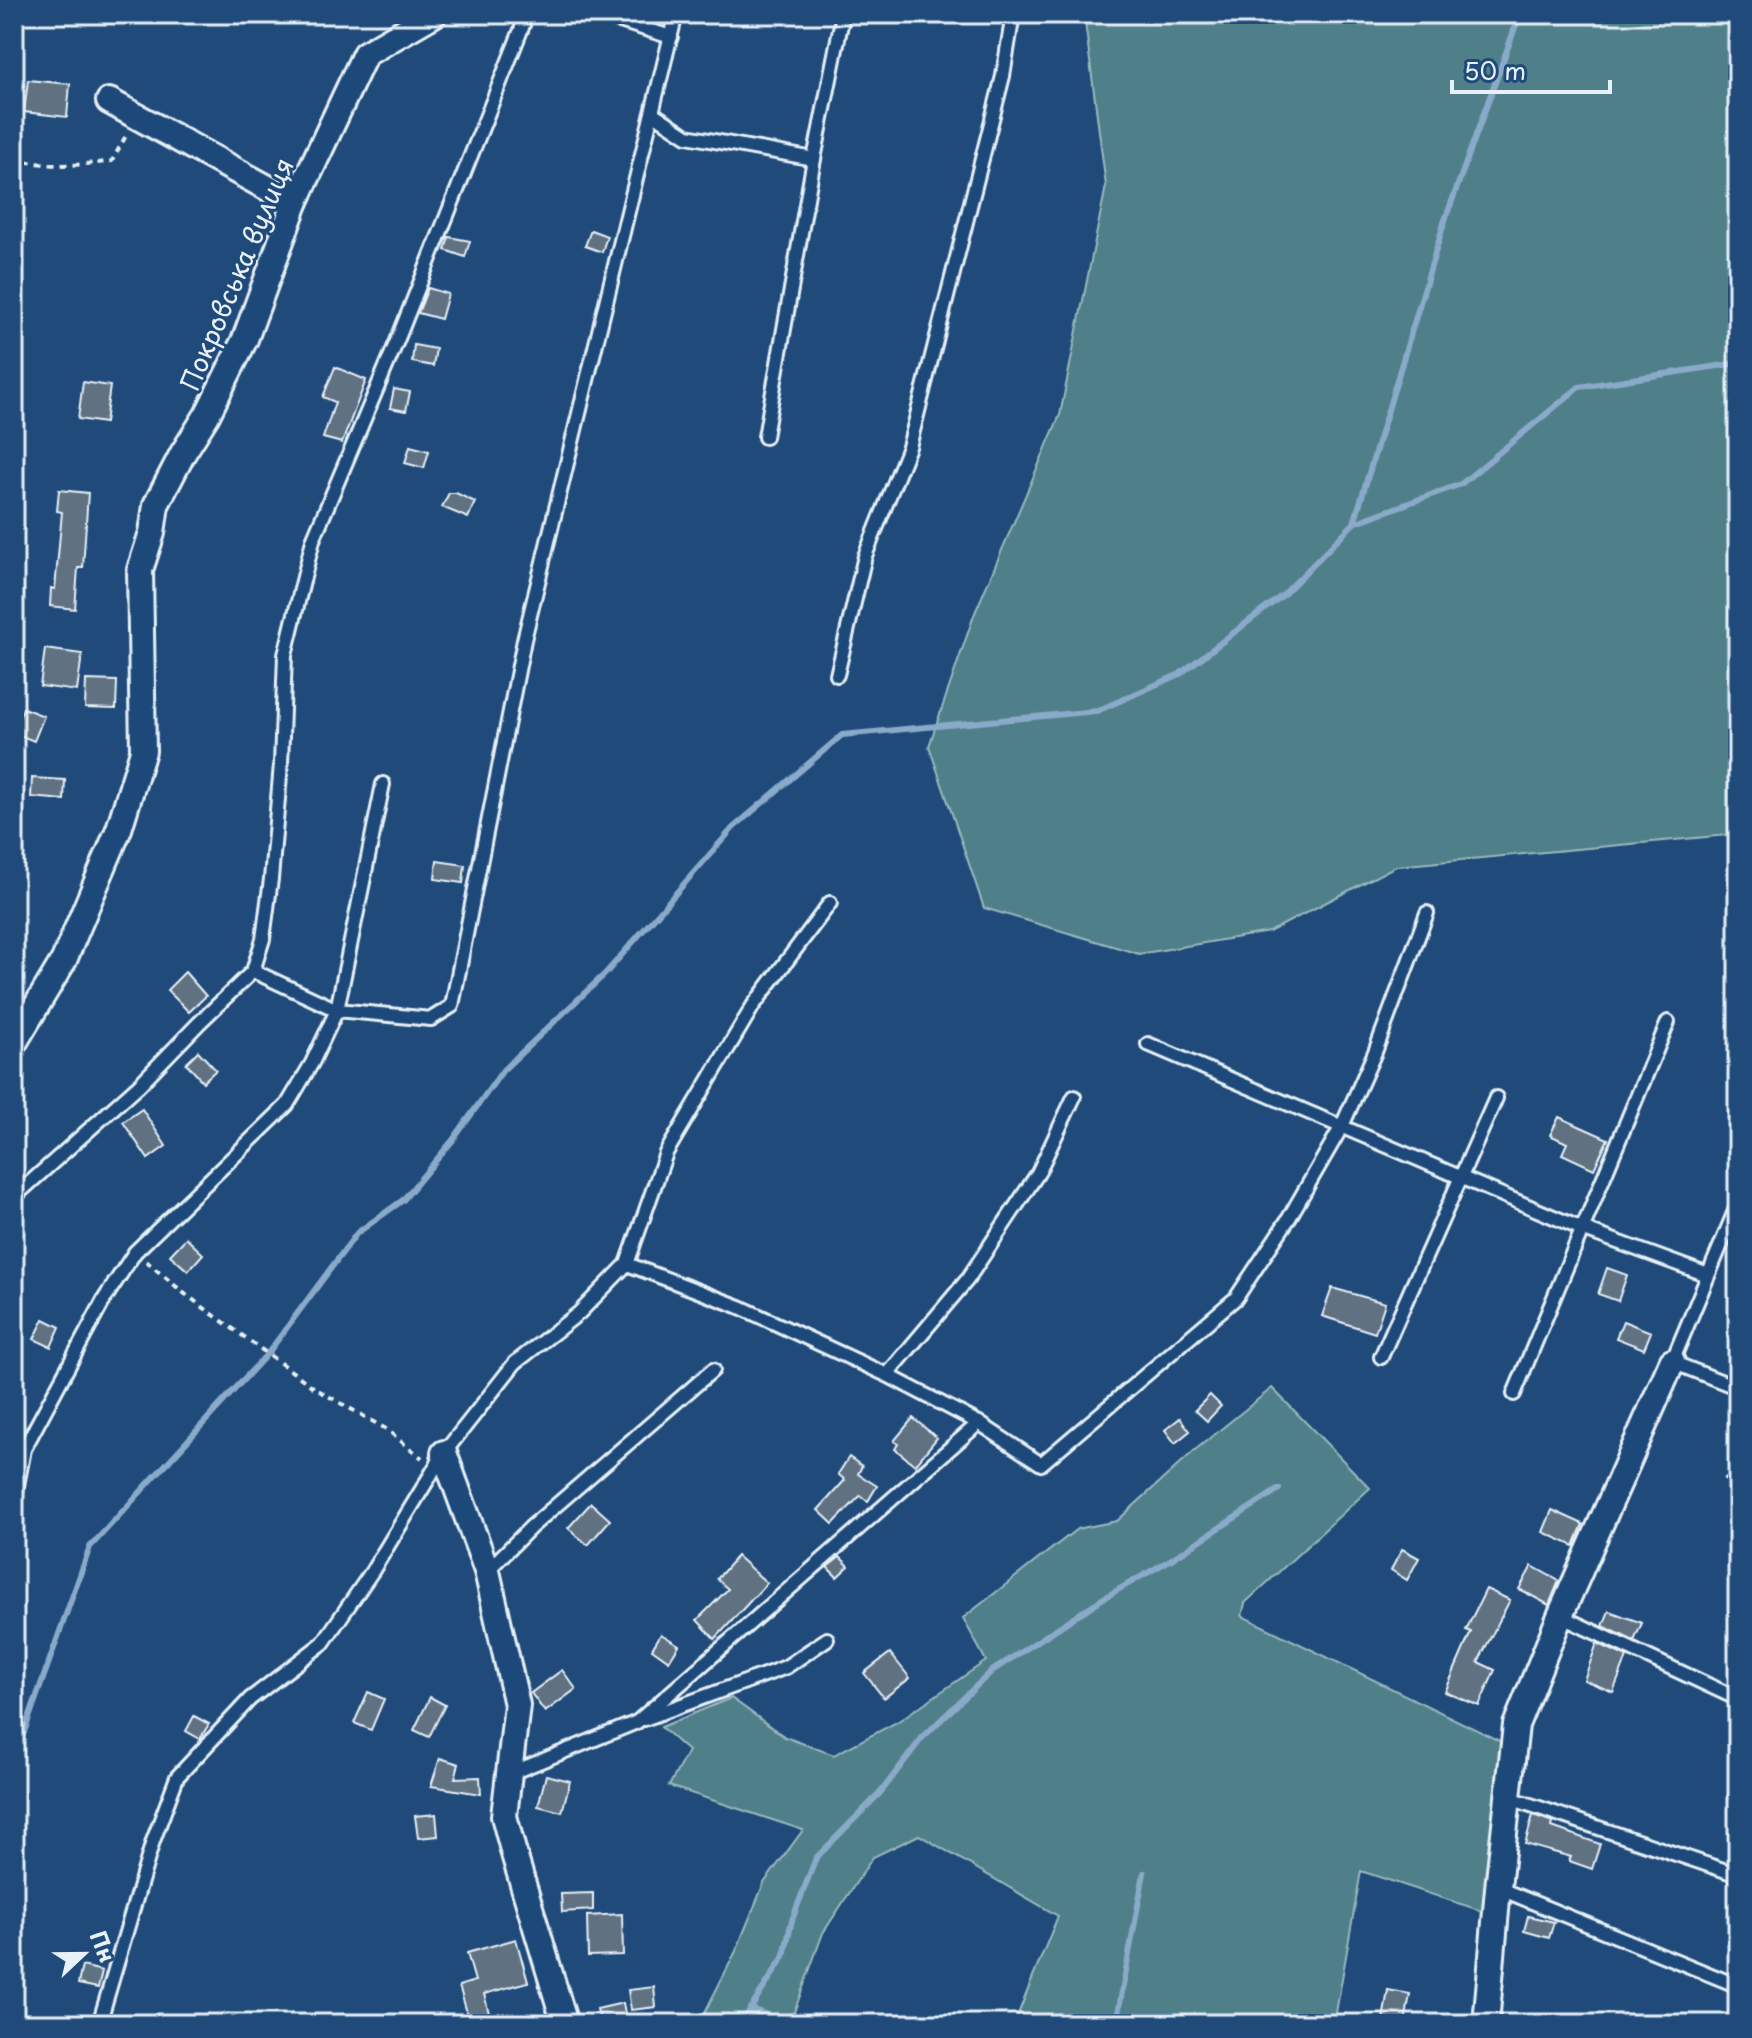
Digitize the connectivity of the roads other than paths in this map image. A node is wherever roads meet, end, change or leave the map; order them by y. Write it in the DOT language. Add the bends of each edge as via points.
graph roads {
  1 [pos="434,14"];
  2 [pos="521,14"];
  3 [pos="597,14"];
  4 [pos="676,14"];
  5 [pos="843,14"];
  6 [pos="1013,14"];
  7 [pos="671,37"];
  8 [pos="109,101"];
  9 [pos="654,114"];
  10 [pos="814,159"];
  11 [pos="295,203"];
  12 [pos="765,437"];
  13 [pos="837,675"];
  14 [pos="383,784"];
  15 [pos="830,903"];
  16 [pos="1427,913"];
  17 [pos="253,971"];
  18 [pos="337,1010"];
  19 [pos="1668,1022"];
  20 [pos="14,1043"];
  21 [pos="1148,1044"];
  22 [pos="1074,1097"];
  23 [pos="1496,1098"];
  24 [pos="1342,1126"];
  25 [pos="1460,1177"];
  26 [pos="14,1197"];
  27 [pos="1738,1204"];
  28 [pos="1582,1229"];
  29 [pos="627,1264"];
  30 [pos="1708,1275"];
  31 [pos="1381,1357"];
  32 [pos="1672,1362"];
  33 [pos="713,1370"];
  34 [pos="887,1375"];
  35 [pos="1738,1388"];
  36 [pos="1514,1394"];
  37 [pos="979,1423"];
  38 [pos="440,1461"];
  39 [pos="14,1501"];
  40 [pos="487,1571"];
  41 [pos="1560,1616"];
  42 [pos="827,1639"];
  43 [pos="1738,1699"];
  44 [pos="637,1722"];
  45 [pos="509,1774"];
  46 [pos="1507,1797"];
  47 [pos="1738,1875"];
  48 [pos="1498,1888"];
  49 [pos="1738,1986"];
  50 [pos="99,2024"];
  51 [pos="565,2024"];
  52 [pos="1486,2024"];
  1 -- 11 [label="street, Покровська вулиця" via="365,54"];
  2 -- 17 [label="lane" via="523,25 456,197 313,540 285,655 271,879"];
  3 -- 7 [label="lane"];
  4 -- 7 [label="lane"];
  5 -- 10 [label="lane"];
  6 -- 13 [label="lane" via="1003,76 909,447 865,556"];
  7 -- 9 [label="lane"];
  8 -- 11 [label="street"];
  9 -- 10 [label="lane" via="687,136"];
  9 -- 18 [label="lane" via="524,640 452,1006 431,1019"];
  10 -- 12 [label="lane"];
  11 -- 20 [label="street, Покровська вулиця" via="245,339 156,505 140,570 143,751 119,829 64,960"];
  14 -- 18 [label="lane"];
  15 -- 29 [label="lane" via="753,1006 666,1153"];
  16 -- 24 [label="lane"];
  17 -- 18 [label="lane"];
  17 -- 26 [label="lane" via="139,1085"];
  18 -- 39 [label="lane" via="287,1105 135,1252 24,1449"];
  19 -- 28 [label="lane"];
  21 -- 24 [label="lane"];
  22 -- 34 [label="lane" via="1030,1185 967,1280"];
  23 -- 25 [label="lane"];
  24 -- 25 [label="lane"];
  24 -- 37 [label="lane" via="1236,1298 1041,1464"];
  25 -- 28 [label="lane"];
  25 -- 31 [label="lane"];
  27 -- 30 [label="lane"];
  28 -- 30 [label="lane"];
  28 -- 36 [label="lane"];
  29 -- 34 [label="lane" via="740,1307"];
  29 -- 38 [label="lane" via="579,1313 515,1363"];
  30 -- 32 [label="lane"];
  32 -- 35 [label="lane"];
  32 -- 41 [label="street"];
  33 -- 40 [label="lane"];
  34 -- 37 [label="lane"];
  37 -- 44 [label="lane"];
  38 -- 40 [label="street"];
  38 -- 50 [label="lane" via="323,1643 250,1699 177,1777"];
  40 -- 45 [label="street" via="517,1705"];
  41 -- 43 [label="lane"];
  41 -- 46 [label="street" via="1516,1725"];
  42 -- 44 [label="lane" via="786,1667"];
  44 -- 45 [label="lane"];
  45 -- 51 [label="street" via="504,1816"];
  46 -- 47 [label="lane"];
  46 -- 48 [label="street"];
  48 -- 49 [label="lane"];
  48 -- 52 [label="street"];
}
